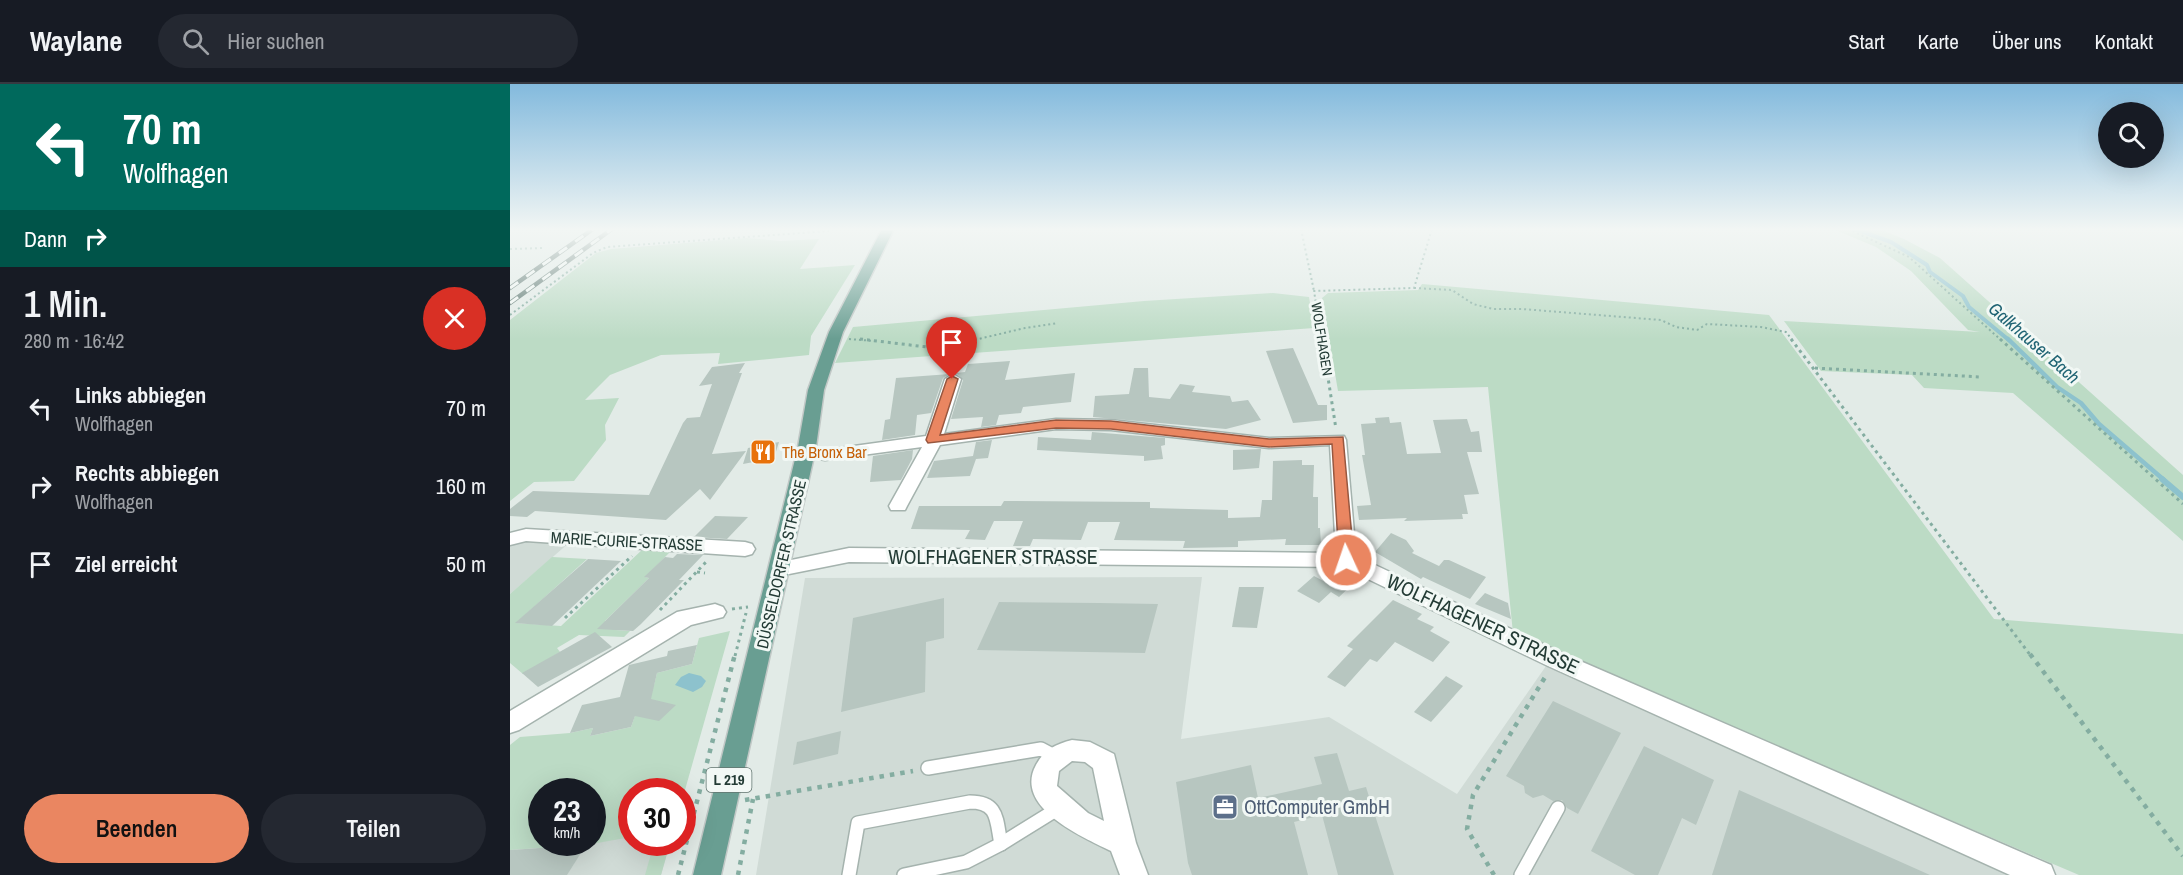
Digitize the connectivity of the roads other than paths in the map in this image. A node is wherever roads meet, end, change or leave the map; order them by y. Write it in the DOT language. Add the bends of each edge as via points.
graph roads {
  1 [pos="869,266"];
  2 [pos="952,379"];
  3 [pos="932,440"];
  4 [pos="825,455"];
  5 [pos="898,506"];
  6 [pos="510,538"];
  7 [pos="745,549"];
  8 [pos="1346,560"];
  9 [pos="779,569"];
  10 [pos="715,612"];
  11 [pos="510,723"];
  12 [pos="1056,756"];
  13 [pos="928,768"];
  14 [pos="1061,806"];
  15 [pos="1558,808"];
  16 [pos="1122,843"];
  17 [pos="1001,844"];
  18 [pos="707,875"];
  19 [pos="849,875"];
  20 [pos="904,875"];
  21 [pos="1134,875"];
  22 [pos="1521,875"];
  23 [pos="2041,875"];
  1 -- 9 [label="main road, DÜSSELDORFER STRASSE / L 219" via="832,340 816,390"];
  2 -- 3 [label="street"];
  3 -- 4 [label="street"];
  3 -- 5 [label="street" via="929,453"];
  3 -- 8 [label="street" via="1056,424 1111,425 1269,443 1338,440"];
  6 -- 7 [label="street, MARIE-CURIE-STRASSE" via="526,535"];
  8 -- 9 [label="street, WOLFHAGENER STRASSE" via="849,555"];
  8 -- 23 [label="street, WOLFHAGENER STRASSE" via="1556,660"];
  9 -- 18 [label="main road, DÜSSELDORFER STRASSE / L 219"];
  10 -- 11 [label="street" via="685,618"];
  12 -- 13 [label="lane" via="1041,749"];
  12 -- 14 [label="street" via="1045,772 1044,791"];
  12 -- 16 [label="street" via="1077,749 1096,753 1105,762"];
  14 -- 16 [label="street" via="1078,822"];
  14 -- 17 [label="lane"];
  15 -- 22 [label="lane"];
  16 -- 21 [label="street"];
  17 -- 19 [label="lane" via="993,809 984,802 858,824"];
  17 -- 20 [label="lane" via="966,862"];
}
